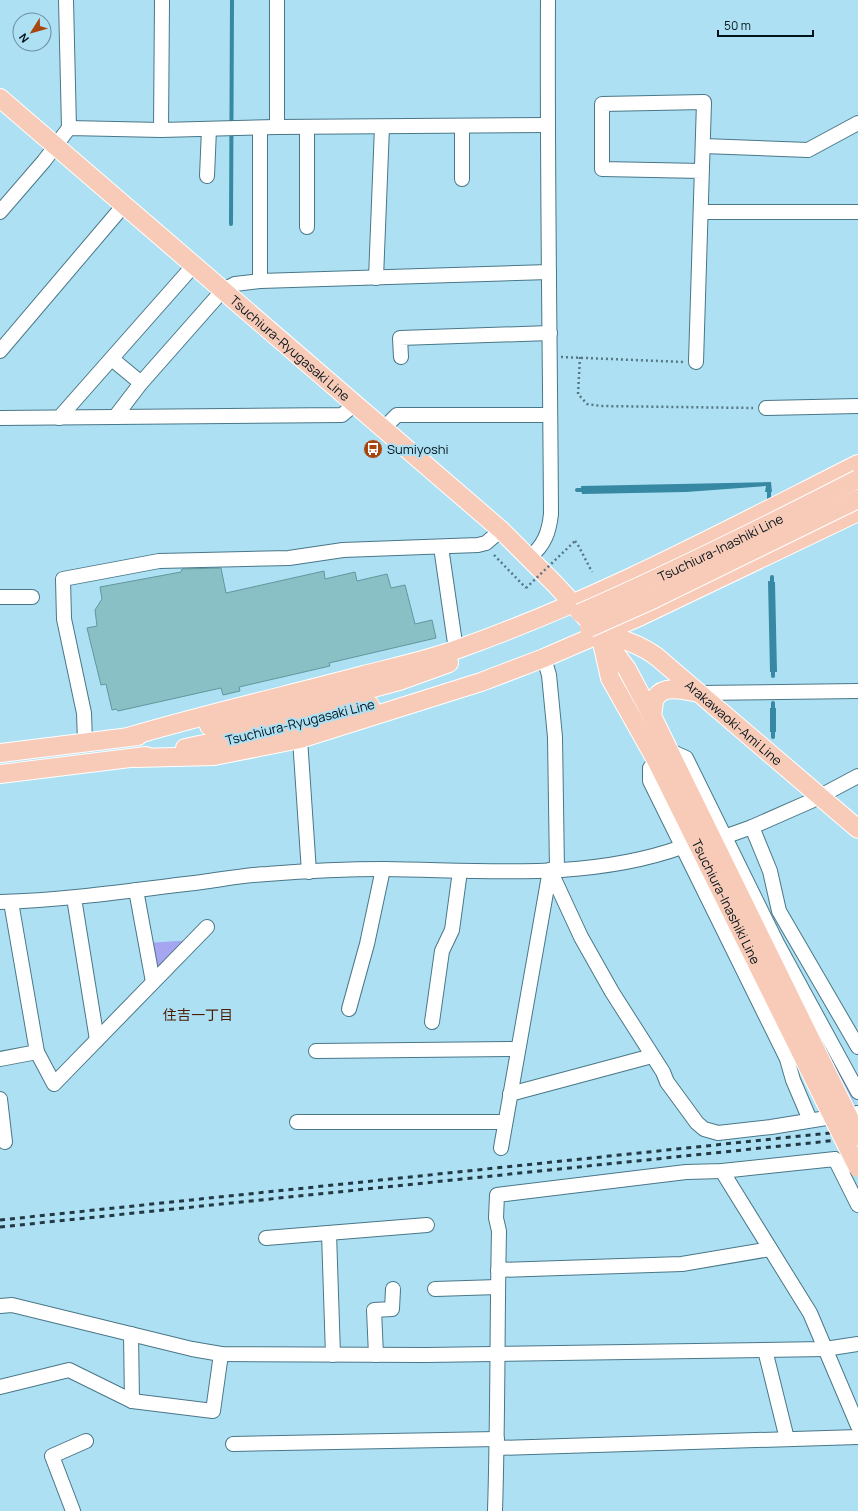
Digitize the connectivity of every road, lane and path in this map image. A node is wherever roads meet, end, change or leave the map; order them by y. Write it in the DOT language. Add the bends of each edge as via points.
graph roads {
  1 [pos="66,0"];
  2 [pos="162,0"];
  3 [pos="277,0"];
  4 [pos="548,0"];
  5 [pos="0,98"];
  6 [pos="858,123"];
  7 [pos="547,125"];
  8 [pos="277,127"];
  9 [pos="307,127"];
  10 [pos="382,127"];
  11 [pos="462,127"];
  12 [pos="68,128"];
  13 [pos="260,128"];
  14 [pos="209,129"];
  15 [pos="161,130"];
  16 [pos="55,146"];
  17 [pos="703,146"];
  18 [pos="702,171"];
  19 [pos="207,176"];
  20 [pos="462,179"];
  21 [pos="124,205"];
  22 [pos="0,212"];
  23 [pos="700,212"];
  24 [pos="858,212"];
  25 [pos="307,227"];
  26 [pos="194,265"];
  27 [pos="549,272"];
  28 [pos="376,278"];
  29 [pos="260,281"];
  30 [pos="223,290"];
  31 [pos="550,333"];
  32 [pos="0,351"];
  33 [pos="550,356"];
  34 [pos="401,357"];
  35 [pos="580,357"];
  36 [pos="112,360"];
  37 [pos="696,362"];
  38 [pos="141,384"];
  39 [pos="355,404"];
  40 [pos="858,406"];
  41 [pos="766,408"];
  42 [pos="550,415"];
  43 [pos="115,417"];
  44 [pos="0,418"];
  45 [pos="59,418"];
  46 [pos="384,428"];
  47 [pos="858,464"];
  48 [pos="858,479"];
  49 [pos="858,499"];
  50 [pos="858,512"];
  51 [pos="501,530"];
  52 [pos="441,547"];
  53 [pos="494,555"];
  54 [pos="530,557"];
  55 [pos="592,572"];
  56 [pos="0,597"];
  57 [pos="32,597"];
  58 [pos="586,620"];
  59 [pos="456,650"];
  60 [pos="544,658"];
  61 [pos="858,691"];
  62 [pos="699,693"];
  63 [pos="652,716"];
  64 [pos="279,721"];
  65 [pos="128,737"];
  66 [pos="300,739"];
  67 [pos="85,742"];
  68 [pos="0,753"];
  69 [pos="662,755"];
  70 [pos="135,758"];
  71 [pos="0,774"];
  72 [pos="858,776"];
  73 [pos="820,796"];
  74 [pos="752,827"];
  75 [pos="858,829"];
  76 [pos="724,837"];
  77 [pos="682,848"];
  78 [pos="383,869"];
  79 [pos="553,870"];
  80 [pos="460,871"];
  81 [pos="309,872"];
  82 [pos="136,890"];
  83 [pos="74,898"];
  84 [pos="6,902"];
  85 [pos="782,916"];
  86 [pos="767,923"];
  87 [pos="207,927"];
  88 [pos="792,935"];
  89 [pos="777,943"];
  90 [pos="770,975"];
  91 [pos="153,982"];
  92 [pos="349,1009"];
  93 [pos="432,1022"];
  94 [pos="96,1040"];
  95 [pos="858,1047"];
  96 [pos="518,1049"];
  97 [pos="316,1051"];
  98 [pos="37,1052"];
  99 [pos="652,1056"];
  100 [pos="0,1059"];
  101 [pos="858,1092"];
  102 [pos="510,1094"];
  103 [pos="0,1099"];
  104 [pos="858,1113"];
  105 [pos="810,1120"];
  106 [pos="297,1122"];
  107 [pos="505,1122"];
  108 [pos="858,1136"];
  109 [pos="6,1142"];
  110 [pos="500,1148"];
  111 [pos="858,1168"];
  112 [pos="722,1171"];
  113 [pos="858,1205"];
  114 [pos="427,1225"];
  115 [pos="329,1233"];
  116 [pos="266,1238"];
  117 [pos="770,1249"];
  118 [pos="498,1270"];
  119 [pos="498,1287"];
  120 [pos="393,1289"];
  121 [pos="435,1289"];
  122 [pos="0,1306"];
  123 [pos="131,1334"];
  124 [pos="858,1344"];
  125 [pos="826,1349"];
  126 [pos="765,1350"];
  127 [pos="496,1353"];
  128 [pos="221,1354"];
  129 [pos="333,1355"];
  130 [pos="376,1355"];
  131 [pos="0,1387"];
  132 [pos="132,1401"];
  133 [pos="858,1426"];
  134 [pos="858,1437"];
  135 [pos="788,1439"];
  136 [pos="86,1441"];
  137 [pos="233,1444"];
  138 [pos="497,1444"];
  139 [pos="73,1511"];
  140 [pos="495,1511"];
  1 -- 12 [label="street"];
  2 -- 15 [label="street"];
  3 -- 8 [label="street"];
  4 -- 7 [label="street"];
  5 -- 16 [label="main road, Tsuchiura-Ryugasaki Line"];
  6 -- 17 [label="street" via="808,150"];
  7 -- 11 [label="street"];
  7 -- 27 [label="street"];
  8 -- 9 [label="street"];
  8 -- 13 [label="street"];
  9 -- 10 [label="street"];
  9 -- 25 [label="street"];
  10 -- 11 [label="street"];
  10 -- 28 [label="street"];
  11 -- 20 [label="street"];
  12 -- 15 [label="street"];
  12 -- 16 [label="street"];
  13 -- 14 [label="street"];
  13 -- 29 [label="street"];
  14 -- 15 [label="street"];
  14 -- 19 [label="street"];
  16 -- 21 [label="main road, Tsuchiura-Ryugasaki Line"];
  16 -- 22 [label="street"];
  17 -- 18 [label="street"];
  17 -- 18 [label="street" via="704,102 602,104 602,170"];
  18 -- 23 [label="street"];
  21 -- 26 [label="main road, Tsuchiura-Ryugasaki Line"];
  21 -- 32 [label="street"];
  23 -- 24 [label="street"];
  23 -- 37 [label="street"];
  26 -- 30 [label="main road, Tsuchiura-Ryugasaki Line"];
  26 -- 36 [label="street"];
  27 -- 28 [label="street"];
  27 -- 31 [label="street"];
  28 -- 29 [label="street"];
  29 -- 30 [label="street" via="236,284"];
  30 -- 38 [label="street"];
  30 -- 39 [label="main road, Tsuchiura-Ryugasaki Line"];
  31 -- 33 [label="street"];
  31 -- 34 [label="street" via="400,338"];
  33 -- 35 [label="path"];
  33 -- 42 [label="street"];
  35 -- 37 [label="path"];
  35 -- 41 [label="path" via="578,394 587,404"];
  36 -- 38 [label="street"];
  36 -- 45 [label="street"];
  38 -- 43 [label="street"];
  39 -- 43 [label="street" via="342,415"];
  39 -- 46 [label="main road, Tsuchiura-Ryugasaki Line"];
  40 -- 41 [label="street"];
  42 -- 46 [label="street" via="396,415"];
  42 -- 54 [label="street" via="549,529 544,542"];
  43 -- 45 [label="street"];
  44 -- 45 [label="street"];
  46 -- 51 [label="main road, Tsuchiura-Ryugasaki Line"];
  47 -- 58 [label="main road" via="629,579"];
  48 -- 58 [label="main road, Tsuchiura-Inashiki Line, bridge" via="647,584"];
  49 -- 58 [label="main road, Tsuchiura-Inashiki Line, bridge" via="654,599"];
  50 -- 58 [label="main road" via="654,610"];
  51 -- 52 [label="street" via="486,543"];
  51 -- 54 [label="main road, Tsuchiura-Ryugasaki Line"];
  52 -- 59 [label="street"];
  52 -- 67 [label="street" via="343,550 289,558 159,561 63,579 64,619 84,713"];
  53 -- 55 [label="path, bridge" via="526,588 575,541"];
  54 -- 58 [label="main road, Tsuchiura-Ryugasaki Line"];
  56 -- 57 [label="street"];
  58 -- 59 [label="main road" via="524,625"];
  58 -- 60 [label="main road"];
  58 -- 62 [label="main road, Arakawaoki-Ami Line" via="649,651"];
  58 -- 63 [label="main road, Tsuchiura-Inashiki Line" via="627,669"];
  58 -- 64 [label="main road, Tsuchiura-Ryugasaki Line" via="545,648 478,673 421,691"];
  58 -- 69 [label="main road, Tsuchiura-Inashiki Line" via="610,678"];
  59 -- 65 [label="main road" via="270,700 191,718"];
  60 -- 66 [label="main road" via="481,682"];
  60 -- 79 [label="street" via="549,675 555,737"];
  61 -- 62 [label="street"];
  62 -- 63 [label="main road" via="672,689 662,691 655,698"];
  62 -- 73 [label="main road, Arakawaoki-Ami Line"];
  63 -- 69 [label="main road, Tsuchiura-Inashiki Line"];
  64 -- 65 [label="main road, Tsuchiura-Ryugasaki Line"];
  64 -- 70 [label="main road, Tsuchiura-Ryugasaki Line"];
  65 -- 67 [label="main road, Tsuchiura-Ryugasaki Line"];
  66 -- 70 [label="main road" via="214,756"];
  66 -- 81 [label="street"];
  67 -- 68 [label="main road, Tsuchiura-Ryugasaki Line"];
  69 -- 76 [label="street" via="686,758"];
  69 -- 77 [label="street" via="650,768 650,780"];
  69 -- 90 [label="main road, Tsuchiura-Inashiki Line"];
  70 -- 71 [label="main road, Tsuchiura-Ryugasaki Line"];
  72 -- 73 [label="street"];
  73 -- 74 [label="street"];
  73 -- 75 [label="main road, Arakawaoki-Ami Line"];
  74 -- 76 [label="street"];
  74 -- 85 [label="street" via="770,871"];
  76 -- 86 [label="street"];
  77 -- 79 [label="street" via="619,864"];
  77 -- 105 [label="street" via="787,1059"];
  78 -- 80 [label="street"];
  78 -- 81 [label="street"];
  78 -- 92 [label="street" via="367,944"];
  79 -- 80 [label="street"];
  79 -- 96 [label="street"];
  79 -- 99 [label="street" via="581,937"];
  80 -- 93 [label="street" via="452,930 442,951"];
  81 -- 82 [label="street" via="266,874"];
  82 -- 83 [label="street"];
  82 -- 91 [label="street"];
  83 -- 84 [label="street"];
  83 -- 94 [label="street"];
  84 -- 98 [label="street"];
  85 -- 86 [label="street"];
  85 -- 88 [label="street"];
  86 -- 89 [label="street"];
  87 -- 91 [label="street"];
  88 -- 89 [label="street"];
  88 -- 95 [label="street"];
  89 -- 101 [label="street"];
  90 -- 108 [label="main road, Tsuchiura-Inashiki Line, bridge"];
  90 -- 111 [label="main road, Tsuchiura-Inashiki Line, bridge"];
  91 -- 94 [label="street"];
  94 -- 98 [label="street" via="54,1084"];
  96 -- 97 [label="street"];
  96 -- 102 [label="street"];
  98 -- 100 [label="street"];
  99 -- 102 [label="street"];
  99 -- 105 [label="street" via="671,1088 697,1124 704,1129 718,1133"];
  102 -- 107 [label="street"];
  103 -- 109 [label="street"];
  104 -- 105 [label="street"];
  106 -- 107 [label="street"];
  107 -- 110 [label="street"];
  112 -- 113 [label="street" via="835,1159"];
  112 -- 117 [label="street"];
  112 -- 118 [label="street" via="686,1172 496,1195 499,1231"];
  114 -- 115 [label="street"];
  115 -- 116 [label="street"];
  115 -- 129 [label="street"];
  117 -- 118 [label="street" via="682,1264"];
  117 -- 125 [label="street" via="810,1313"];
  118 -- 119 [label="street"];
  119 -- 121 [label="street"];
  119 -- 127 [label="street"];
  120 -- 130 [label="street" via="392,1309 374,1310"];
  122 -- 123 [label="street" via="12,1305"];
  123 -- 128 [label="street"];
  123 -- 132 [label="street"];
  124 -- 125 [label="street"];
  125 -- 126 [label="street"];
  125 -- 133 [label="street"];
  126 -- 127 [label="street"];
  126 -- 135 [label="street"];
  127 -- 130 [label="street"];
  127 -- 138 [label="street"];
  128 -- 129 [label="street"];
  128 -- 132 [label="street" via="213,1411"];
  129 -- 130 [label="street"];
  131 -- 132 [label="street" via="69,1370"];
  134 -- 135 [label="street"];
  135 -- 138 [label="street"];
  136 -- 139 [label="street" via="52,1456"];
  137 -- 138 [label="street"];
  138 -- 140 [label="street"];
}
